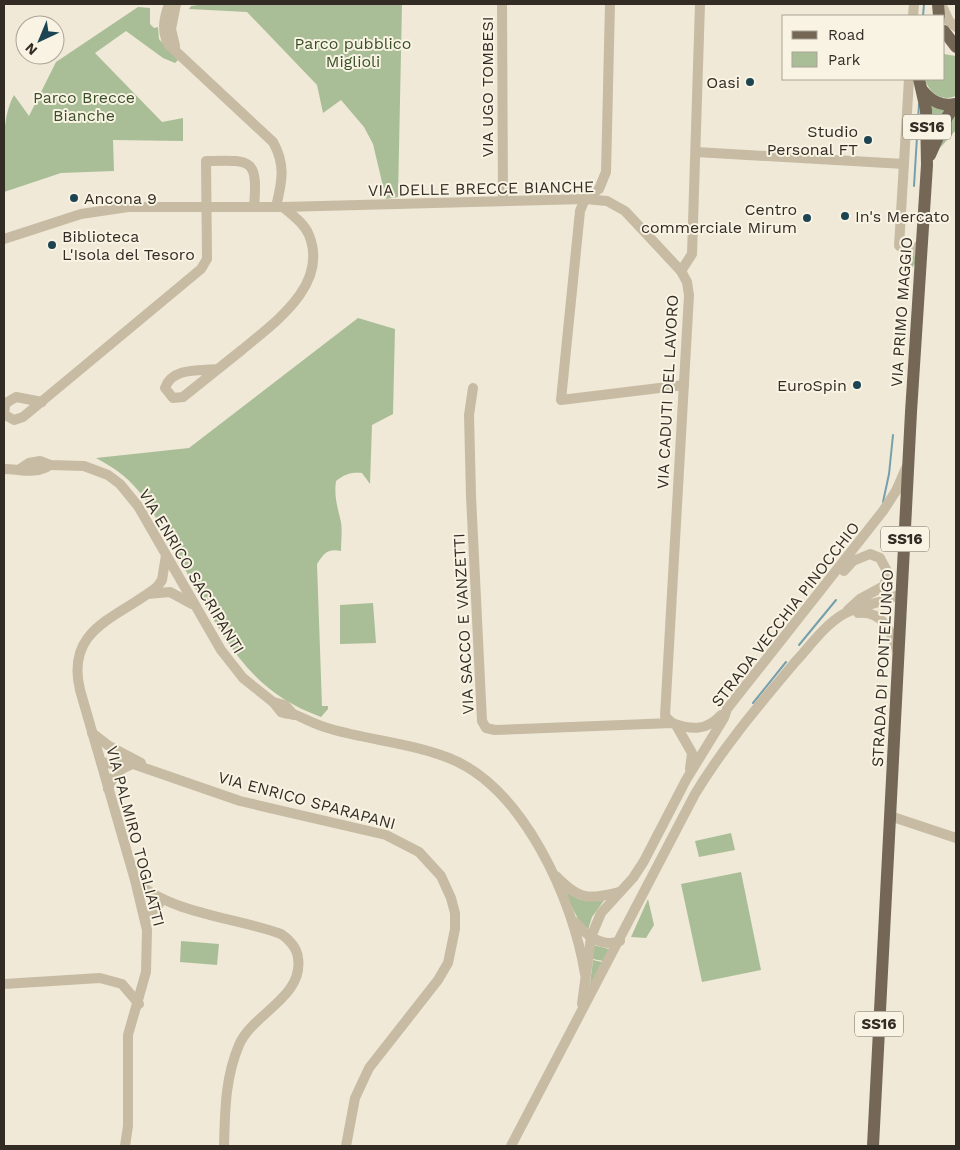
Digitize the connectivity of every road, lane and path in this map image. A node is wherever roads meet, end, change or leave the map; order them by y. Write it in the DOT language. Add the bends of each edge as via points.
graph roads {
  1 [pos="169,4"];
  2 [pos="176,4"];
  3 [pos="502,4"];
  4 [pos="610,4"];
  5 [pos="700,4"];
  6 [pos="941,4"];
  7 [pos="956,27"];
  8 [pos="945,33"];
  9 [pos="956,48"];
  10 [pos="178,51"];
  11 [pos="909,80"];
  12 [pos="921,84"];
  13 [pos="956,104"];
  14 [pos="696,152"];
  15 [pos="904,164"];
  16 [pos="927,165"];
  17 [pos="606,172"];
  18 [pos="585,199"];
  19 [pos="503,201"];
  20 [pos="607,201"];
  21 [pos="206,207"];
  22 [pos="254,207"];
  23 [pos="280,207"];
  24 [pos="4,239"];
  25 [pos="922,244"];
  26 [pos="681,272"];
  27 [pos="218,369"];
  28 [pos="684,385"];
  29 [pos="473,388"];
  30 [pos="42,402"];
  31 [pos="4,411"];
  32 [pos="908,462"];
  33 [pos="4,470"];
  34 [pos="166,555"];
  35 [pos="179,578"];
  36 [pos="826,585"];
  37 [pos="153,591"];
  38 [pos="902,593"];
  39 [pos="194,605"];
  40 [pos="842,615"];
  41 [pos="898,653"];
  42 [pos="727,709"];
  43 [pos="674,724"];
  44 [pos="92,733"];
  45 [pos="126,755"];
  46 [pos="101,762"];
  47 [pos="133,764"];
  48 [pos="150,768"];
  49 [pos="686,780"];
  50 [pos="108,789"];
  51 [pos="890,816"];
  52 [pos="956,838"];
  53 [pos="550,871"];
  54 [pos="135,880"];
  55 [pos="619,892"];
  56 [pos="140,899"];
  57 [pos="157,900"];
  58 [pos="571,917"];
  59 [pos="146,920"];
  60 [pos="591,936"];
  61 [pos="620,941"];
  62 [pos="585,974"];
  63 [pos="4,984"];
  64 [pos="139,1004"];
  65 [pos="581,1009"];
  66 [pos="125,1146"];
  67 [pos="224,1146"];
  68 [pos="346,1146"];
  69 [pos="511,1146"];
  70 [pos="873,1146"];
  1 -- 10 [label="street" via="164,37"];
  2 -- 10 [label="street" via="171,37"];
  3 -- 19 [label="street, VIA UGO TOMBESI"];
  4 -- 17 [label="street"];
  5 -- 14 [label="street, VIA CADUTI DEL LAVORO"];
  6 -- 7 [label="street" via="949,21"];
  8 -- 9 [label="main road"];
  10 -- 23 [label="street" via="273,142 284,168"];
  11 -- 15 [label="street"];
  12 -- 13 [label="main road, VIA PRIMO MAGGIO / SS16" via="935,102"];
  12 -- 16 [label="main road, VIA PRIMO MAGGIO / SS16" via="926,110"];
  13 -- 16 [label="main road, VIA PRIMO MAGGIO / SS16" via="947,117"];
  14 -- 15 [label="street"];
  14 -- 26 [label="street, VIA CADUTI DEL LAVORO" via="692,254"];
  15 -- 25 [label="street" via="899,246 908,252"];
  16 -- 25 [label="main road, VIA PRIMO MAGGIO / SS16"];
  17 -- 18 [label="street" via="599,189"];
  17 -- 20 [label="street"];
  18 -- 19 [label="street, VIA DELLE BRECCE BIANCHE"];
  18 -- 20 [label="street, VIA DELLE BRECCE BIANCHE"];
  18 -- 28 [label="street" via="580,211 560,400"];
  19 -- 23 [label="street, VIA DELLE BRECCE BIANCHE"];
  20 -- 26 [label="street, VIA DELLE BRECCE BIANCHE" via="625,211"];
  21 -- 22 [label="street, VIA DELLE BRECCE BIANCHE"];
  21 -- 22 [label="street" via="206,161 235,160 245,162 254,170"];
  21 -- 24 [label="street, VIA DELLE BRECCE BIANCHE" via="108,209 81,214"];
  21 -- 30 [label="street" via="207,260 201,269"];
  22 -- 23 [label="street, VIA DELLE BRECCE BIANCHE"];
  23 -- 27 [label="street" via="302,224 309,234 313,250 309,277 291,308"];
  25 -- 32 [label="main road, VIA PRIMO MAGGIO / SS16"];
  26 -- 28 [label="street, VIA CADUTI DEL LAVORO" via="688,282 689,295"];
  27 -- 27 [label="street" via="181,372 167,382 165,388 173,398 183,397"];
  28 -- 43 [label="street, VIA CADUTI DEL LAVORO" via="665,716"];
  29 -- 43 [label="street, VIA SACCO E VANZETTI" via="469,415 471,496 482,721 486,728"];
  30 -- 31 [label="street" via="16,397 6,403"];
  30 -- 31 [label="street" via="18,419 9,418"];
  32 -- 36 [label="street, STRADA VECCHIA PINOCCHIO" via="883,511"];
  32 -- 38 [label="main road, STRADA DI PONTELUNGO / SS16"];
  33 -- 34 [label="street, VIA ENRICO SACRIPANTI" via="30,472 50,465 84,466 108,475 138,506"];
  34 -- 35 [label="street, VIA ENRICO SACRIPANTI"];
  34 -- 37 [label="street" via="162,580"];
  35 -- 37 [label="street, VIA PALMIRO TOGLIATTI"];
  35 -- 39 [label="street, VIA ENRICO SACRIPANTI"];
  36 -- 40 [label="street" via="862,555 876,555 887,567 884,586 860,599"];
  36 -- 42 [label="street, STRADA VECCHIA PINOCCHIO"];
  37 -- 39 [label="street" via="170,592"];
  37 -- 44 [label="street, VIA PALMIRO TOGLIATTI" via="95,629 80,652 77,677"];
  38 -- 40 [label="street, STRADA VECCHIA PINOCCHIO" via="888,601"];
  38 -- 41 [label="main road, STRADA DI PONTELUNGO / SS16"];
  39 -- 53 [label="street, VIA ENRICO SACRIPANTI" via="232,665 273,702 283,704 294,714 324,728 432,752 473,771 494,787 522,818"];
  40 -- 41 [label="street" via="866,612 878,618 887,625"];
  40 -- 61 [label="street, STRADA VECCHIA PINOCCHIO" via="828,625 715,761"];
  41 -- 51 [label="main road, STRADA DI PONTELUNGO / SS16"];
  42 -- 43 [label="street, VIA SACCO E VANZETTI" via="710,726 696,728"];
  42 -- 49 [label="street, STRADA VECCHIA PINOCCHIO"];
  43 -- 49 [label="street" via="692,753"];
  44 -- 45 [label="street, VIA ENRICO SPARAPANI"];
  44 -- 46 [label="street, VIA PALMIRO TOGLIATTI"];
  45 -- 46 [label="street" via="106,756"];
  45 -- 48 [label="street, VIA ENRICO SPARAPANI"];
  46 -- 47 [label="street, VIA ENRICO SPARAPANI"];
  46 -- 50 [label="street, VIA PALMIRO TOGLIATTI"];
  47 -- 48 [label="street, VIA ENRICO SPARAPANI"];
  47 -- 50 [label="street" via="117,772"];
  48 -- 68 [label="street, VIA ENRICO SPARAPANI" via="240,801 394,838 419,852 434,866 446,886 455,913 448,964 369,1068 355,1098"];
  49 -- 55 [label="street, STRADA VECCHIA PINOCCHIO" via="644,861"];
  50 -- 54 [label="street, VIA PALMIRO TOGLIATTI"];
  51 -- 52 [label="street"];
  51 -- 70 [label="main road, STRADA DI PONTELUNGO / SS16"];
  53 -- 55 [label="street, VIA ENRICO SACRIPANTI" via="567,888 588,898"];
  53 -- 58 [label="street, VIA ENRICO SACRIPANTI"];
  54 -- 56 [label="street, VIA PALMIRO TOGLIATTI"];
  54 -- 57 [label="street"];
  55 -- 60 [label="street, STRADA VECCHIA PINOCCHIO" via="601,913"];
  56 -- 57 [label="street"];
  56 -- 59 [label="street, VIA PALMIRO TOGLIATTI"];
  57 -- 59 [label="street"];
  57 -- 67 [label="street" via="281,934 298,954 300,967 296,982 256,1021 240,1043 228,1075"];
  58 -- 60 [label="street, VIA ENRICO SACRIPANTI"];
  58 -- 62 [label="street, VIA ENRICO SACRIPANTI" via="580,942"];
  59 -- 64 [label="street, VIA PALMIRO TOGLIATTI" via="148,964"];
  60 -- 61 [label="street" via="608,943"];
  60 -- 62 [label="street, STRADA VECCHIA PINOCCHIO"];
  61 -- 65 [label="street, STRADA VECCHIA PINOCCHIO"];
  62 -- 65 [label="street, STRADA VECCHIA PINOCCHIO"];
  63 -- 64 [label="street" via="100,978 122,984"];
  64 -- 66 [label="street, VIA PALMIRO TOGLIATTI" via="128,1035"];
  65 -- 69 [label="street, STRADA VECCHIA PINOCCHIO"];
}
